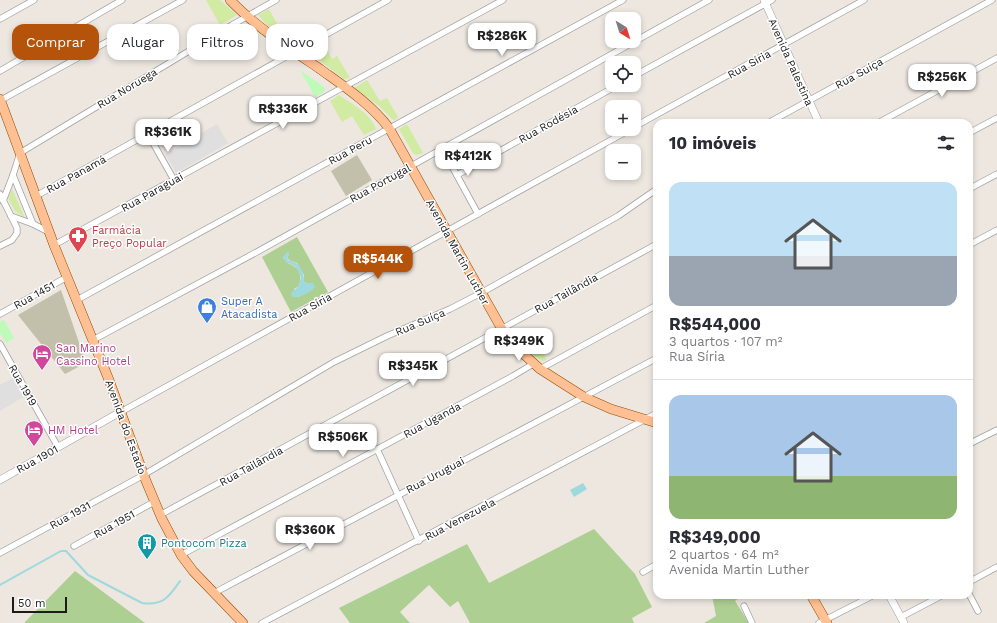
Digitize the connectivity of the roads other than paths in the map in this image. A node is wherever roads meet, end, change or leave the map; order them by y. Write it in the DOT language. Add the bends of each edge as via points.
graph roads {
  1 [pos="34,0"];
  2 [pos="122,0"];
  3 [pos="183,0"];
  4 [pos="230,0"];
  5 [pos="276,0"];
  6 [pos="388,0"];
  7 [pos="503,0"];
  8 [pos="623,0"];
  9 [pos="709,0"];
  10 [pos="864,0"];
  11 [pos="992,0"];
  12 [pos="767,1"];
  13 [pos="248,16"];
  14 [pos="0,19"];
  15 [pos="266,30"];
  16 [pos="328,34"];
  17 [pos="784,44"];
  18 [pos="997,58"];
  19 [pos="281,60"];
  20 [pos="306,60"];
  21 [pos="0,71"];
  22 [pos="641,72"];
  23 [pos="345,87"];
  24 [pos="605,92"];
  25 [pos="0,99"];
  26 [pos="809,101"];
  27 [pos="997,118"];
  28 [pos="775,119"];
  29 [pos="817,119"];
  30 [pos="885,119"];
  31 [pos="641,123"];
  32 [pos="389,128"];
  33 [pos="973,131"];
  34 [pos="148,134"];
  35 [pos="618,136"];
  36 [pos="442,148"];
  37 [pos="20,153"];
  38 [pos="410,166"];
  39 [pos="13,174"];
  40 [pos="457,174"];
  41 [pos="997,174"];
  42 [pos="174,180"];
  43 [pos="973,187"];
  44 [pos="653,192"];
  45 [pos="0,194"];
  46 [pos="36,196"];
  47 [pos="4,201"];
  48 [pos="478,214"];
  49 [pos="11,216"];
  50 [pos="33,224"];
  51 [pos="997,230"];
  52 [pos="447,231"];
  53 [pos="50,233"];
  54 [pos="973,243"];
  55 [pos="54,245"];
  56 [pos="0,246"];
  57 [pos="653,246"];
  58 [pos="68,276"];
  59 [pos="481,293"];
  60 [pos="77,300"];
  61 [pos="653,307"];
  62 [pos="0,314"];
  63 [pos="501,329"];
  64 [pos="93,340"];
  65 [pos="0,344"];
  66 [pos="653,360"];
  67 [pos="537,366"];
  68 [pos="584,397"];
  69 [pos="118,413"];
  70 [pos="653,415"];
  71 [pos="644,420"];
  72 [pos="653,422"];
  73 [pos="997,430"];
  74 [pos="973,442"];
  75 [pos="58,447"];
  76 [pos="378,449"];
  77 [pos="142,476"];
  78 [pos="0,480"];
  79 [pos="398,495"];
  80 [pos="154,502"];
  81 [pos="160,515"];
  82 [pos="419,541"];
  83 [pos="74,546"];
  84 [pos="0,553"];
  85 [pos="181,555"];
  86 [pos="653,566"];
  87 [pos="997,567"];
  88 [pos="643,572"];
  89 [pos="973,580"];
  90 [pos="214,593"];
  91 [pos="813,599"];
  92 [pos="867,599"];
  93 [pos="891,599"];
  94 [pos="936,599"];
  95 [pos="972,599"];
  96 [pos="744,606"];
  97 [pos="978,611"];
  98 [pos="902,620"];
  99 [pos="824,622"];
  100 [pos="243,623"];
  101 [pos="262,623"];
  102 [pos="752,623"];
  1 -- 14 [label="street"];
  2 -- 21 [label="street"];
  3 -- 25 [label="street"];
  4 -- 13 [label="main road, Avenida Martin Luther"];
  5 -- 13 [label="street, Rua Noruega"];
  6 -- 16 [label="street, Rua Panamá"];
  7 -- 23 [label="street, Rua Paraguai"];
  8 -- 32 [label="street, Rua Peru"];
  9 -- 36 [label="street, Rua Portugal"];
  10 -- 17 [label="street, Rua Síria"];
  11 -- 26 [label="street, Rua Suíça"];
  12 -- 17 [label="street, Avenida Palestina"];
  12 -- 22 [label="street"];
  13 -- 15 [label="main road, Avenida Martin Luther"];
  13 -- 37 [label="street, Rua Noruega"];
  17 -- 26 [label="street, Avenida Palestina"];
  17 -- 31 [label="street, Rua Síria"];
  18 -- 30 [label="street"];
  19 -- 34 [label="street, Rua Panamá"];
  20 -- 23 [label="main road, Avenida Martin Luther"];
  23 -- 32 [label="main road, Avenida Martin Luther" via="372,108"];
  23 -- 42 [label="street, Rua Paraguai"];
  24 -- 40 [label="street, Rua Rodésia"];
  25 -- 37 [label="main road, Avenida do Estado"];
  26 -- 28 [label="street, Rua Suíça"];
  26 -- 29 [label="street, Avenida Palestina"];
  27 -- 33 [label="street"];
  32 -- 38 [label="main road, Avenida Martin Luther"];
  32 -- 60 [label="street, Rua Peru"];
  34 -- 42 [label="street"];
  34 -- 46 [label="street, Rua Panamá"];
  35 -- 48 [label="street, Rua Síria"];
  36 -- 38 [label="street, Rua Portugal"];
  36 -- 40 [label="street"];
  37 -- 39 [label="street"];
  37 -- 46 [label="main road, Avenida do Estado"];
  38 -- 52 [label="main road, Avenida Martin Luther"];
  38 -- 64 [label="street, Rua Portugal"];
  39 -- 47 [label="street"];
  39 -- 50 [label="street"];
  40 -- 48 [label="street"];
  41 -- 43 [label="street"];
  42 -- 55 [label="street, Rua Paraguai"];
  44 -- 59 [label="street, Rua Suíça" via="618,216"];
  45 -- 47 [label="street"];
  46 -- 53 [label="main road, Avenida do Estado"];
  47 -- 49 [label="street"];
  48 -- 52 [label="street, Rua Síria"];
  49 -- 50 [label="street"];
  49 -- 56 [label="street" via="18,233 12,240"];
  50 -- 53 [label="street"];
  51 -- 54 [label="street"];
  52 -- 59 [label="main road, Avenida Martin Luther"];
  52 -- 69 [label="street, Rua Síria"];
  53 -- 55 [label="main road, Avenida do Estado"];
  55 -- 58 [label="main road, Avenida do Estado"];
  57 -- 63 [label="street, Rua Tailândia"];
  58 -- 60 [label="main road, Avenida do Estado"];
  58 -- 62 [label="street, Rua 1451"];
  59 -- 63 [label="main road, Avenida Martin Luther"];
  59 -- 77 [label="street, Rua Suíça" via="334,362"];
  60 -- 64 [label="main road, Avenida do Estado"];
  61 -- 67 [label="street, Rua Uganda"];
  63 -- 67 [label="main road, Avenida Martin Luther" via="508,340"];
  63 -- 81 [label="street, Rua Tailândia"];
  64 -- 69 [label="main road, Avenida do Estado"];
  65 -- 75 [label="street, Rua 1919"];
  66 -- 68 [label="street, Rua Uruguai"];
  67 -- 68 [label="main road, Avenida Martin Luther"];
  67 -- 76 [label="street, Rua Uganda"];
  68 -- 71 [label="main road, Avenida Martin Luther"];
  68 -- 79 [label="street, Rua Uruguai"];
  69 -- 75 [label="street, Rua 1901"];
  69 -- 77 [label="main road, Avenida do Estado"];
  70 -- 71 [label="street, Rua Venezuela"];
  71 -- 72 [label="main road, Avenida Martin Luther"];
  71 -- 82 [label="street, Rua Venezuela"];
  73 -- 74 [label="street"];
  75 -- 78 [label="street, Rua 1901"];
  76 -- 79 [label="street"];
  76 -- 85 [label="street, Rua Uganda"];
  77 -- 80 [label="main road, Avenida do Estado"];
  77 -- 84 [label="street, Rua 1931"];
  79 -- 82 [label="street"];
  79 -- 90 [label="street, Rua Uruguai"];
  80 -- 81 [label="main road, Avenida do Estado"];
  80 -- 83 [label="street, Rua 1951"];
  81 -- 85 [label="main road, Avenida do Estado"];
  82 -- 101 [label="street, Rua Venezuela"];
  85 -- 90 [label="main road, Avenida do Estado"];
  86 -- 88 [label="street"];
  87 -- 89 [label="street"];
  90 -- 100 [label="main road, Avenida do Estado"];
  91 -- 99 [label="main road"];
  92 -- 99 [label="street"];
  93 -- 98 [label="street"];
  94 -- 98 [label="street"];
  95 -- 97 [label="street"];
  96 -- 102 [label="street"];
}
